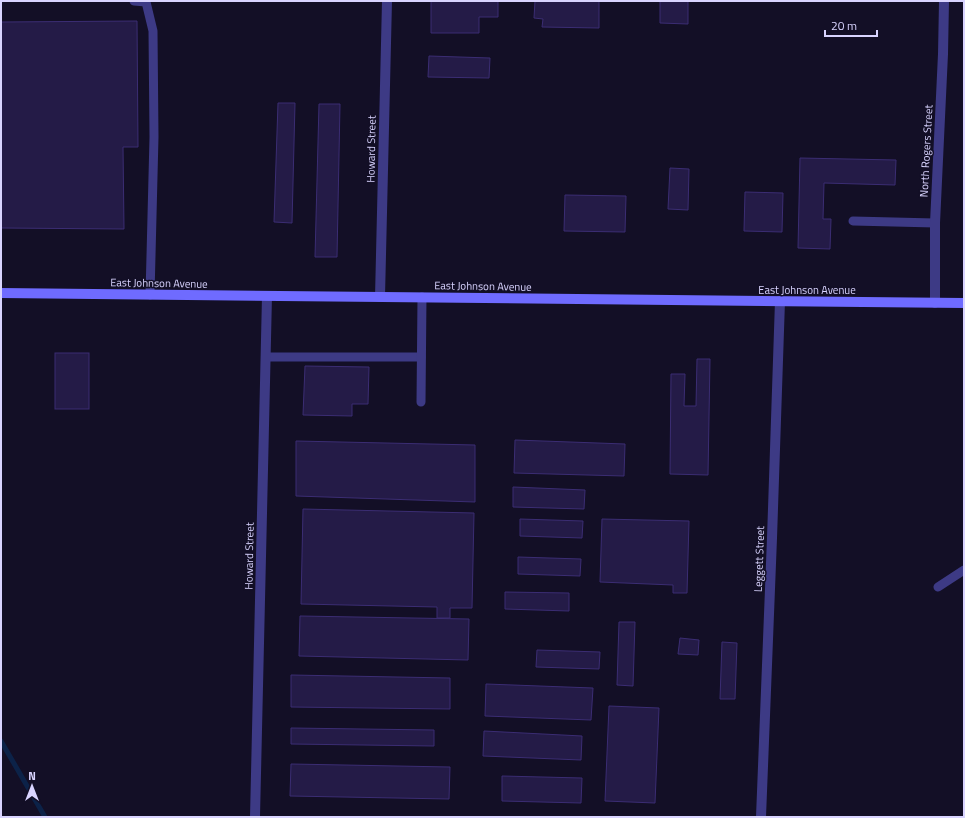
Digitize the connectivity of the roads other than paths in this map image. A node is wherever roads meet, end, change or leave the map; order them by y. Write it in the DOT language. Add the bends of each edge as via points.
graph roads {
  1 [pos="134,1"];
  2 [pos="386,1"];
  3 [pos="944,1"];
  4 [pos="853,221"];
  5 [pos="935,223"];
  6 [pos="1,293"];
  7 [pos="150,295"];
  8 [pos="267,296"];
  9 [pos="380,297"];
  10 [pos="422,297"];
  11 [pos="780,301"];
  12 [pos="935,302"];
  13 [pos="964,303"];
  14 [pos="266,357"];
  15 [pos="421,357"];
  16 [pos="421,402"];
  17 [pos="964,570"];
  18 [pos="938,587"];
  19 [pos="256,817"];
  20 [pos="761,817"];
  1 -- 7 [label="lane" via="146,2 153,31 154,137"];
  2 -- 9 [label="street, Howard Street"];
  3 -- 5 [label="street, North Rogers Street"];
  4 -- 5 [label="lane"];
  5 -- 12 [label="street, North Rogers Street"];
  6 -- 7 [label="main road, East Johnson Avenue"];
  7 -- 8 [label="main road, East Johnson Avenue"];
  8 -- 9 [label="main road, East Johnson Avenue"];
  8 -- 14 [label="street, Howard Street"];
  9 -- 10 [label="main road, East Johnson Avenue"];
  10 -- 11 [label="main road, East Johnson Avenue"];
  10 -- 15 [label="lane"];
  11 -- 12 [label="main road, East Johnson Avenue"];
  11 -- 20 [label="street, Leggett Street"];
  12 -- 13 [label="main road, East Johnson Avenue"];
  14 -- 15 [label="lane"];
  14 -- 19 [label="street, Howard Street"];
  15 -- 16 [label="lane"];
  17 -- 18 [label="lane"];
}
